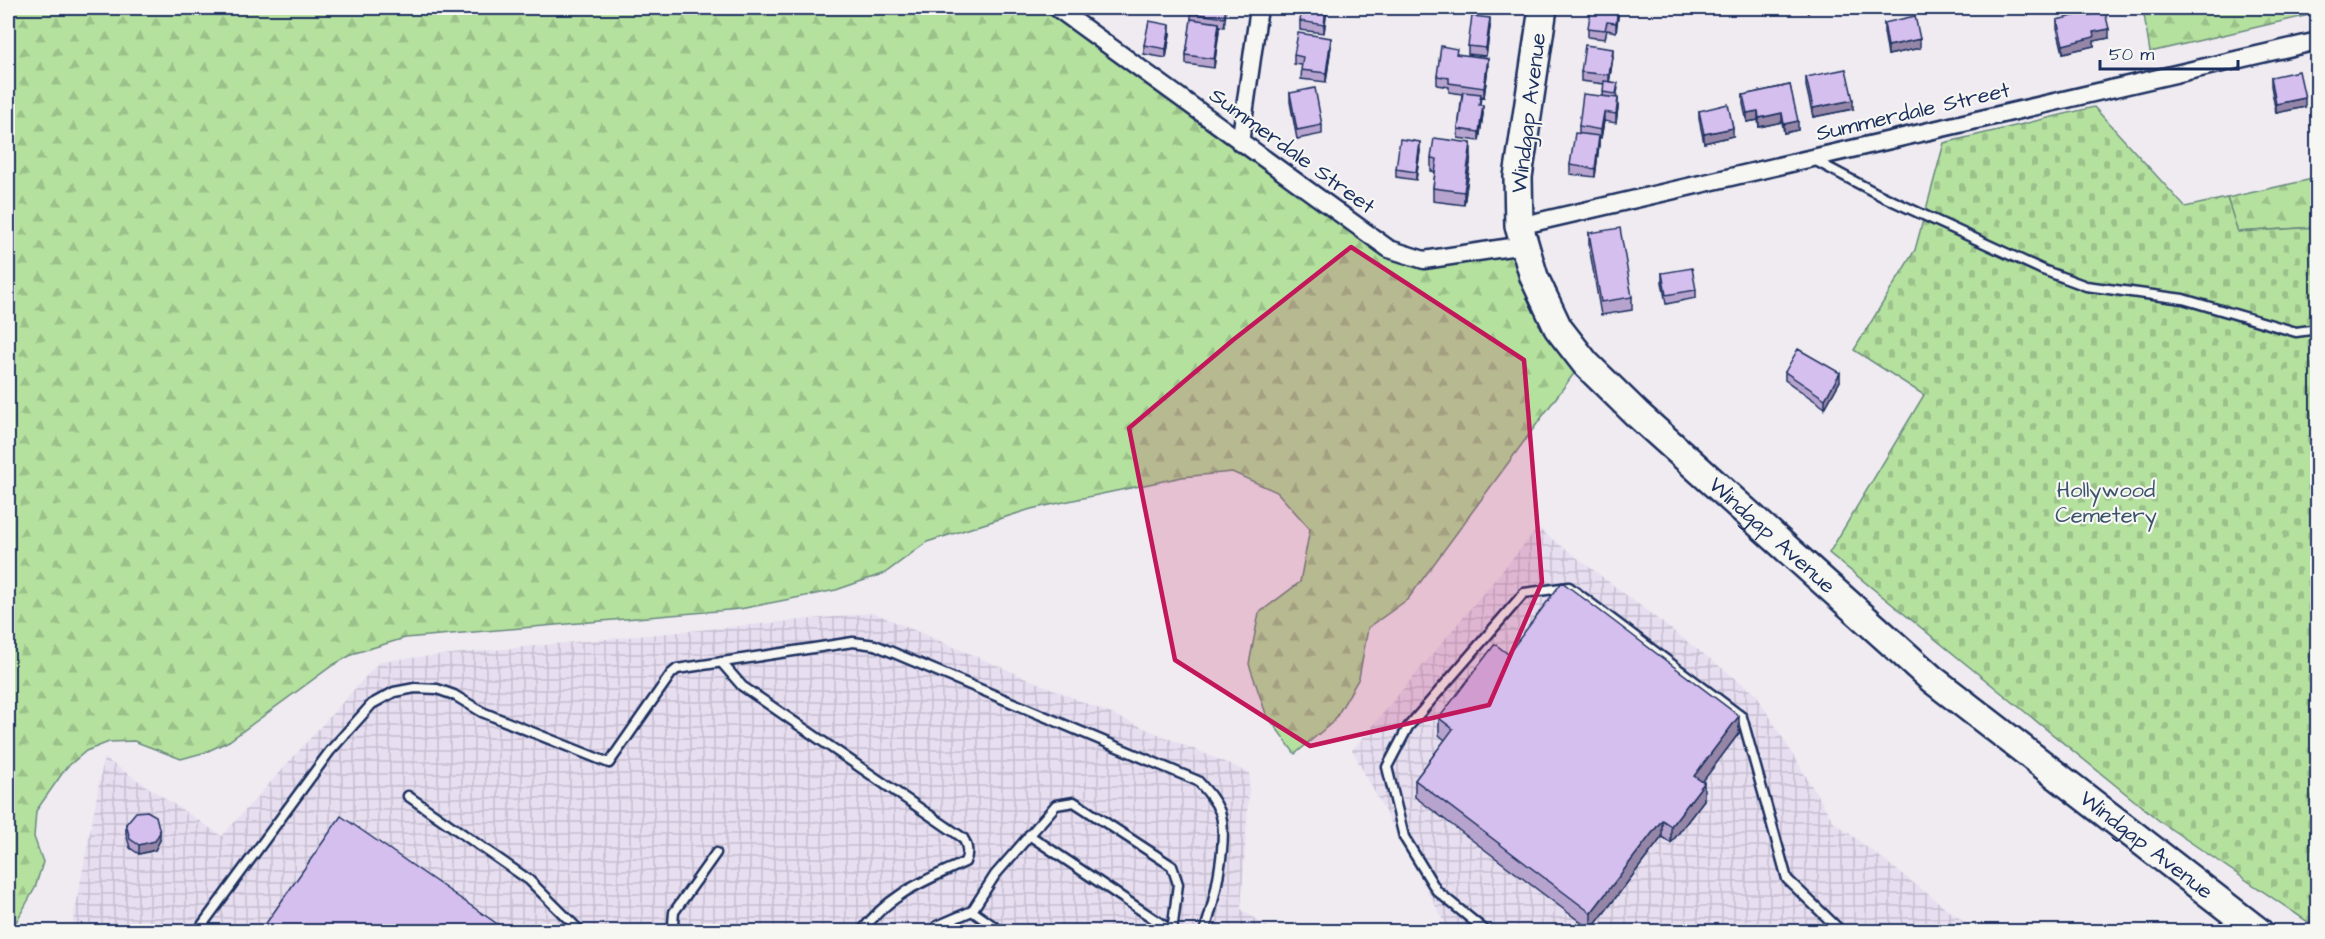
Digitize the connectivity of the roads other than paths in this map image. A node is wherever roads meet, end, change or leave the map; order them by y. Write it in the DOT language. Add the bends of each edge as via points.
graph roads {
  1 [pos="1057,8"];
  2 [pos="1259,8"];
  3 [pos="1543,8"];
  4 [pos="2318,41"];
  5 [pos="1240,143"];
  6 [pos="1811,158"];
  7 [pos="1522,235"];
  8 [pos="2318,329"];
  9 [pos="721,662"];
  10 [pos="408,796"];
  11 [pos="1029,836"];
  12 [pos="716,853"];
  13 [pos="972,911"];
  14 [pos="1172,931"];
  15 [pos="197,932"];
  16 [pos="581,932"];
  17 [pos="676,932"];
  18 [pos="861,932"];
  19 [pos="933,932"];
  20 [pos="1002,932"];
  21 [pos="1204,932"];
  22 [pos="1487,932"];
  23 [pos="1842,932"];
  24 [pos="2259,932"];
  1 -- 5 [label="street, Summerdale Street"];
  2 -- 5 [label="street"];
  3 -- 7 [label="main road, Windgap Avenue" via="1518,177"];
  4 -- 6 [label="street, Summerdale Street"];
  5 -- 7 [label="street, Summerdale Street" via="1389,249 1408,257 1424,260"];
  6 -- 7 [label="street, Summerdale Street"];
  6 -- 8 [label="lane" via="1880,195 2086,286 2183,300 2296,332"];
  7 -- 24 [label="main road, Windgap Avenue" via="1541,294 1558,328 1602,382 1932,679"];
  9 -- 15 [label="lane" via="673,671 609,763 482,712 437,689 394,692 372,704 330,751"];
  9 -- 18 [label="lane" via="742,686 966,843 965,862 891,899"];
  9 -- 21 [label="lane" via="835,643 875,645 1198,782 1216,804 1223,831 1213,908"];
  10 -- 16 [label="lane" via="529,880"];
  11 -- 13 [label="lane" via="995,874"];
  11 -- 14 [label="lane"];
  11 -- 14 [label="lane" via="1056,806 1074,802 1166,860 1177,874 1178,884"];
  12 -- 17 [label="lane" via="674,912"];
  13 -- 19 [label="lane" via="936,926"];
  13 -- 20 [label="lane"];
  22 -- 23 [label="lane" via="1437,891 1404,837 1387,767 1408,727 1524,593 1569,587 1742,717 1787,879"];
}
